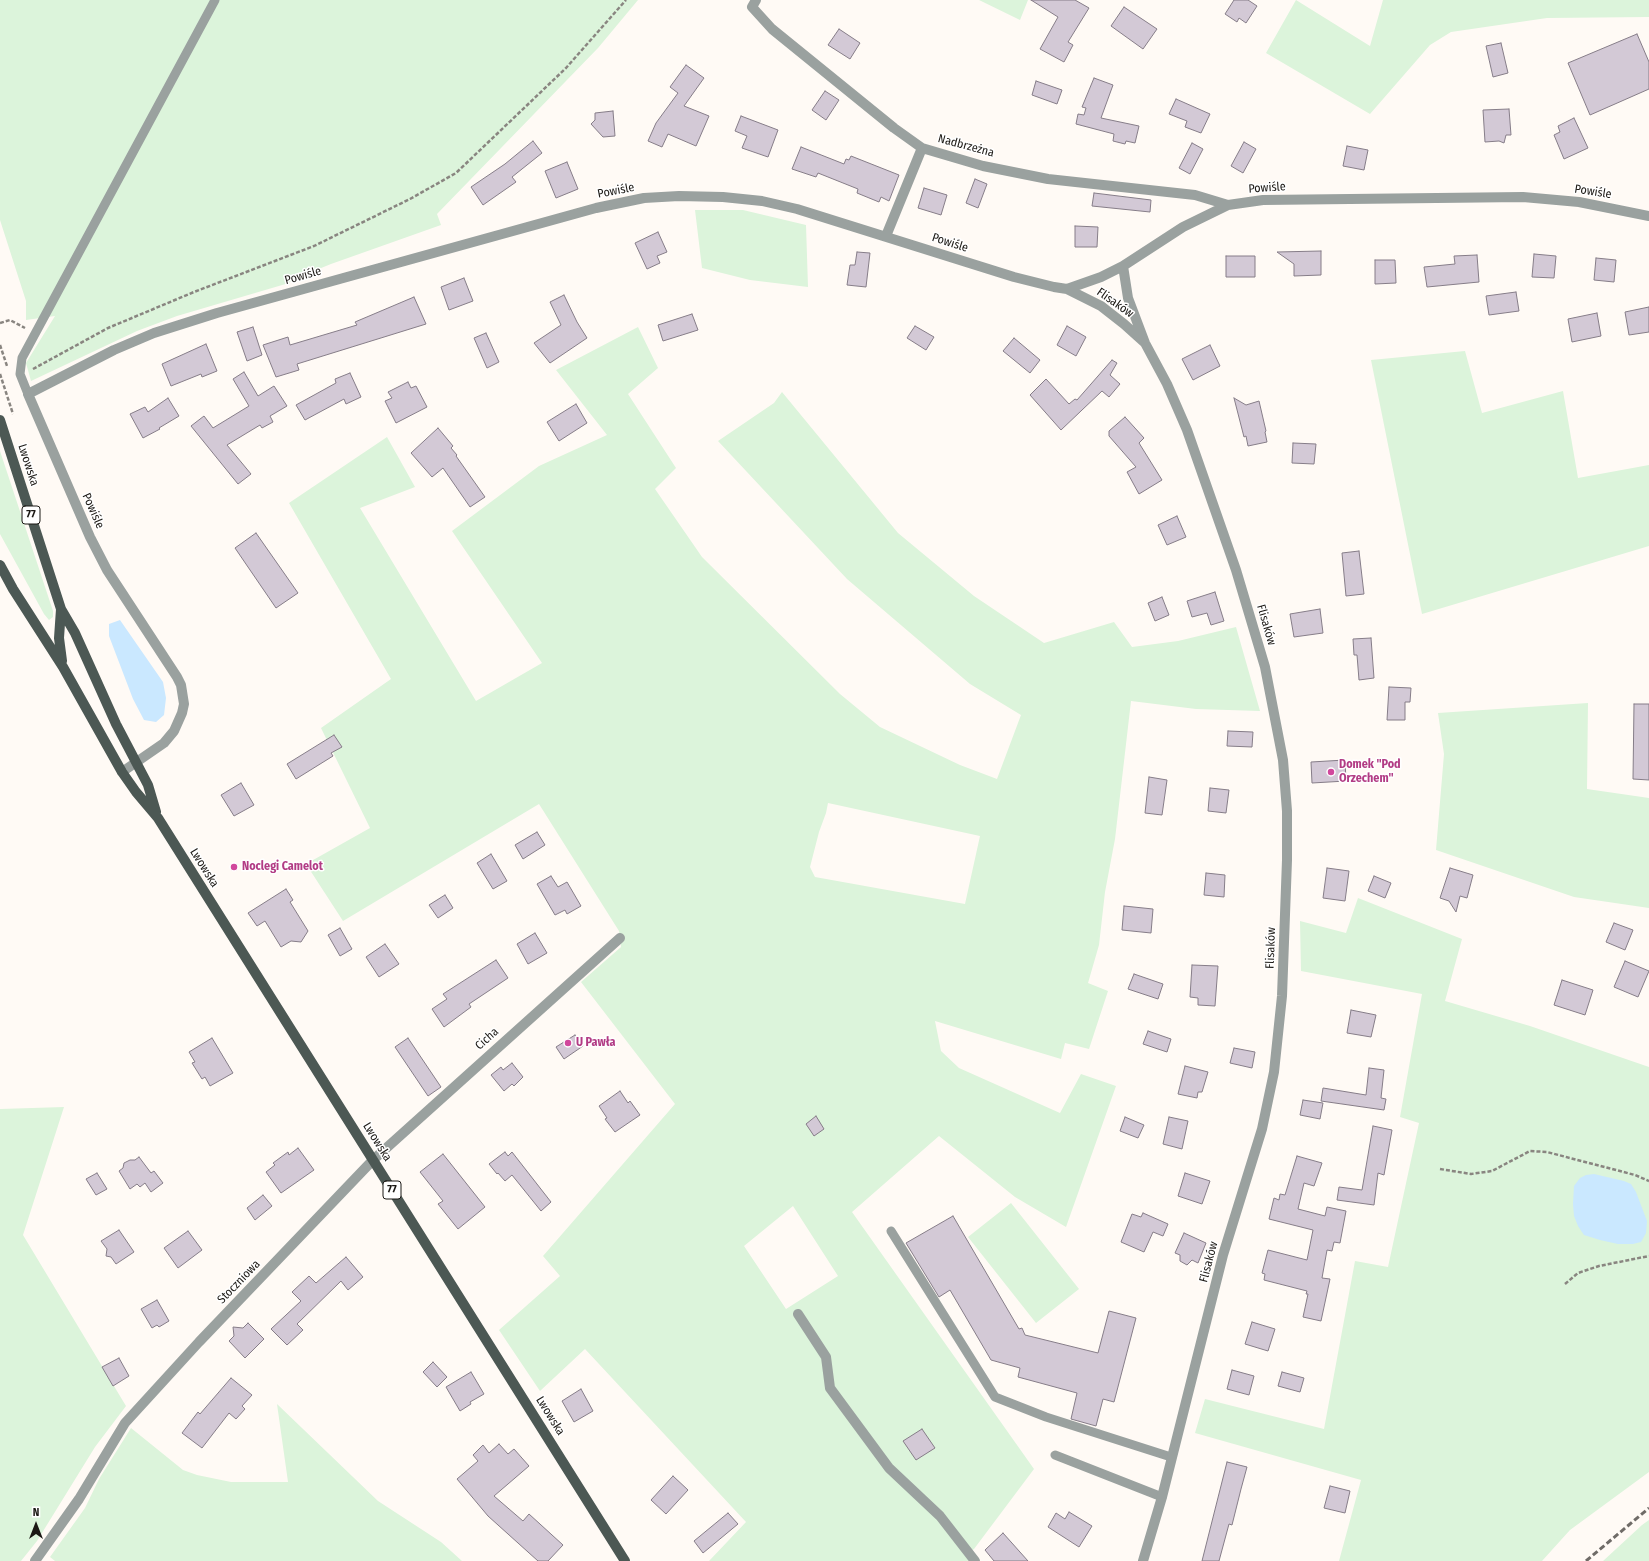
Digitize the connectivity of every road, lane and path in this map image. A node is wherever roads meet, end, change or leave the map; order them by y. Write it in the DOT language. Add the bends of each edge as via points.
graph roads {
  1 [pos="215,0"];
  2 [pos="626,0"];
  3 [pos="756,0"];
  4 [pos="922,148"];
  5 [pos="1228,205"];
  6 [pos="1649,216"];
  7 [pos="886,236"];
  8 [pos="1123,266"];
  9 [pos="1067,288"];
  10 [pos="0,323"];
  11 [pos="34,334"];
  12 [pos="1145,343"];
  13 [pos="39,366"];
  14 [pos="0,374"];
  15 [pos="28,394"];
  16 [pos="14,416"];
  17 [pos="0,420"];
  18 [pos="0,565"];
  19 [pos="61,609"];
  20 [pos="63,667"];
  21 [pos="136,762"];
  22 [pos="122,772"];
  23 [pos="158,818"];
  24 [pos="620,938"];
  25 [pos="373,1160"];
  26 [pos="1440,1169"];
  27 [pos="1649,1181"];
  28 [pos="891,1231"];
  29 [pos="1649,1256"];
  30 [pos="1565,1284"];
  31 [pos="798,1314"];
  32 [pos="1055,1455"];
  33 [pos="1171,1457"];
  34 [pos="1162,1497"];
  35 [pos="35,1561"];
  36 [pos="625,1561"];
  37 [pos="975,1561"];
  38 [pos="1143,1561"];
  1 -- 11 [label="lane"];
  2 -- 13 [label="path" via="566,68 456,172 410,199 314,246 108,328"];
  3 -- 4 [label="street, Nadbrzeżna" via="752,7 772,29"];
  4 -- 5 [label="street, Nadbrzeżna" via="983,166 1048,179 1195,195"];
  4 -- 7 [label="street"];
  5 -- 6 [label="street, Powiśle" via="1263,200 1523,197 1579,202"];
  5 -- 8 [label="street, Powiśle" via="1183,227"];
  7 -- 9 [label="street, Powiśle" via="1014,277"];
  7 -- 15 [label="street, Powiśle" via="762,201 723,197 644,198 596,208 224,311 161,331 114,350"];
  8 -- 9 [label="street, Powiśle" via="1101,278"];
  8 -- 12 [label="street, Flisaków" via="1128,298"];
  9 -- 12 [label="street, Flisaków" via="1100,306"];
  10 -- 11 [label="path" via="10,320"];
  11 -- 15 [label="lane" via="22,358 20,374"];
  12 -- 33 [label="street, Flisaków" via="1187,430 1236,570 1265,667 1275,713 1283,760 1287,811 1288,860 1282,996 1274,1072 1262,1129 1223,1255"];
  14 -- 16 [label="path"];
  15 -- 21 [label="street, Powiśle" via="107,570 181,685 184,704 174,731 164,743"];
  17 -- 19 [label="main road, Lwowska / 77"];
  18 -- 20 [label="main road, Lwowska / 77"];
  19 -- 20 [label="main road, Lwowska / 77" via="59,638"];
  19 -- 21 [label="main road, Lwowska / 77" via="75,633"];
  20 -- 22 [label="main road, Lwowska / 77"];
  21 -- 22 [label="street, Powiśle"];
  21 -- 23 [label="main road, Lwowska / 77" via="148,785"];
  22 -- 23 [label="main road, Lwowska / 77"];
  23 -- 25 [label="main road, Lwowska / 77"];
  24 -- 25 [label="street, Cicha"];
  25 -- 35 [label="street, Stoczniowa" via="125,1422 79,1499"];
  25 -- 36 [label="main road, Lwowska / 77"];
  26 -- 27 [label="path" via="1471,1174 1492,1171 1530,1151 1547,1152"];
  28 -- 33 [label="lane" via="995,1397 1046,1417"];
  29 -- 30 [label="path" via="1599,1266 1578,1273"];
  31 -- 37 [label="street" via="826,1357 830,1388 889,1468 940,1516"];
  32 -- 34 [label="lane"];
  33 -- 34 [label="street, Flisaków"];
  34 -- 38 [label="street, Flisaków"];
}
